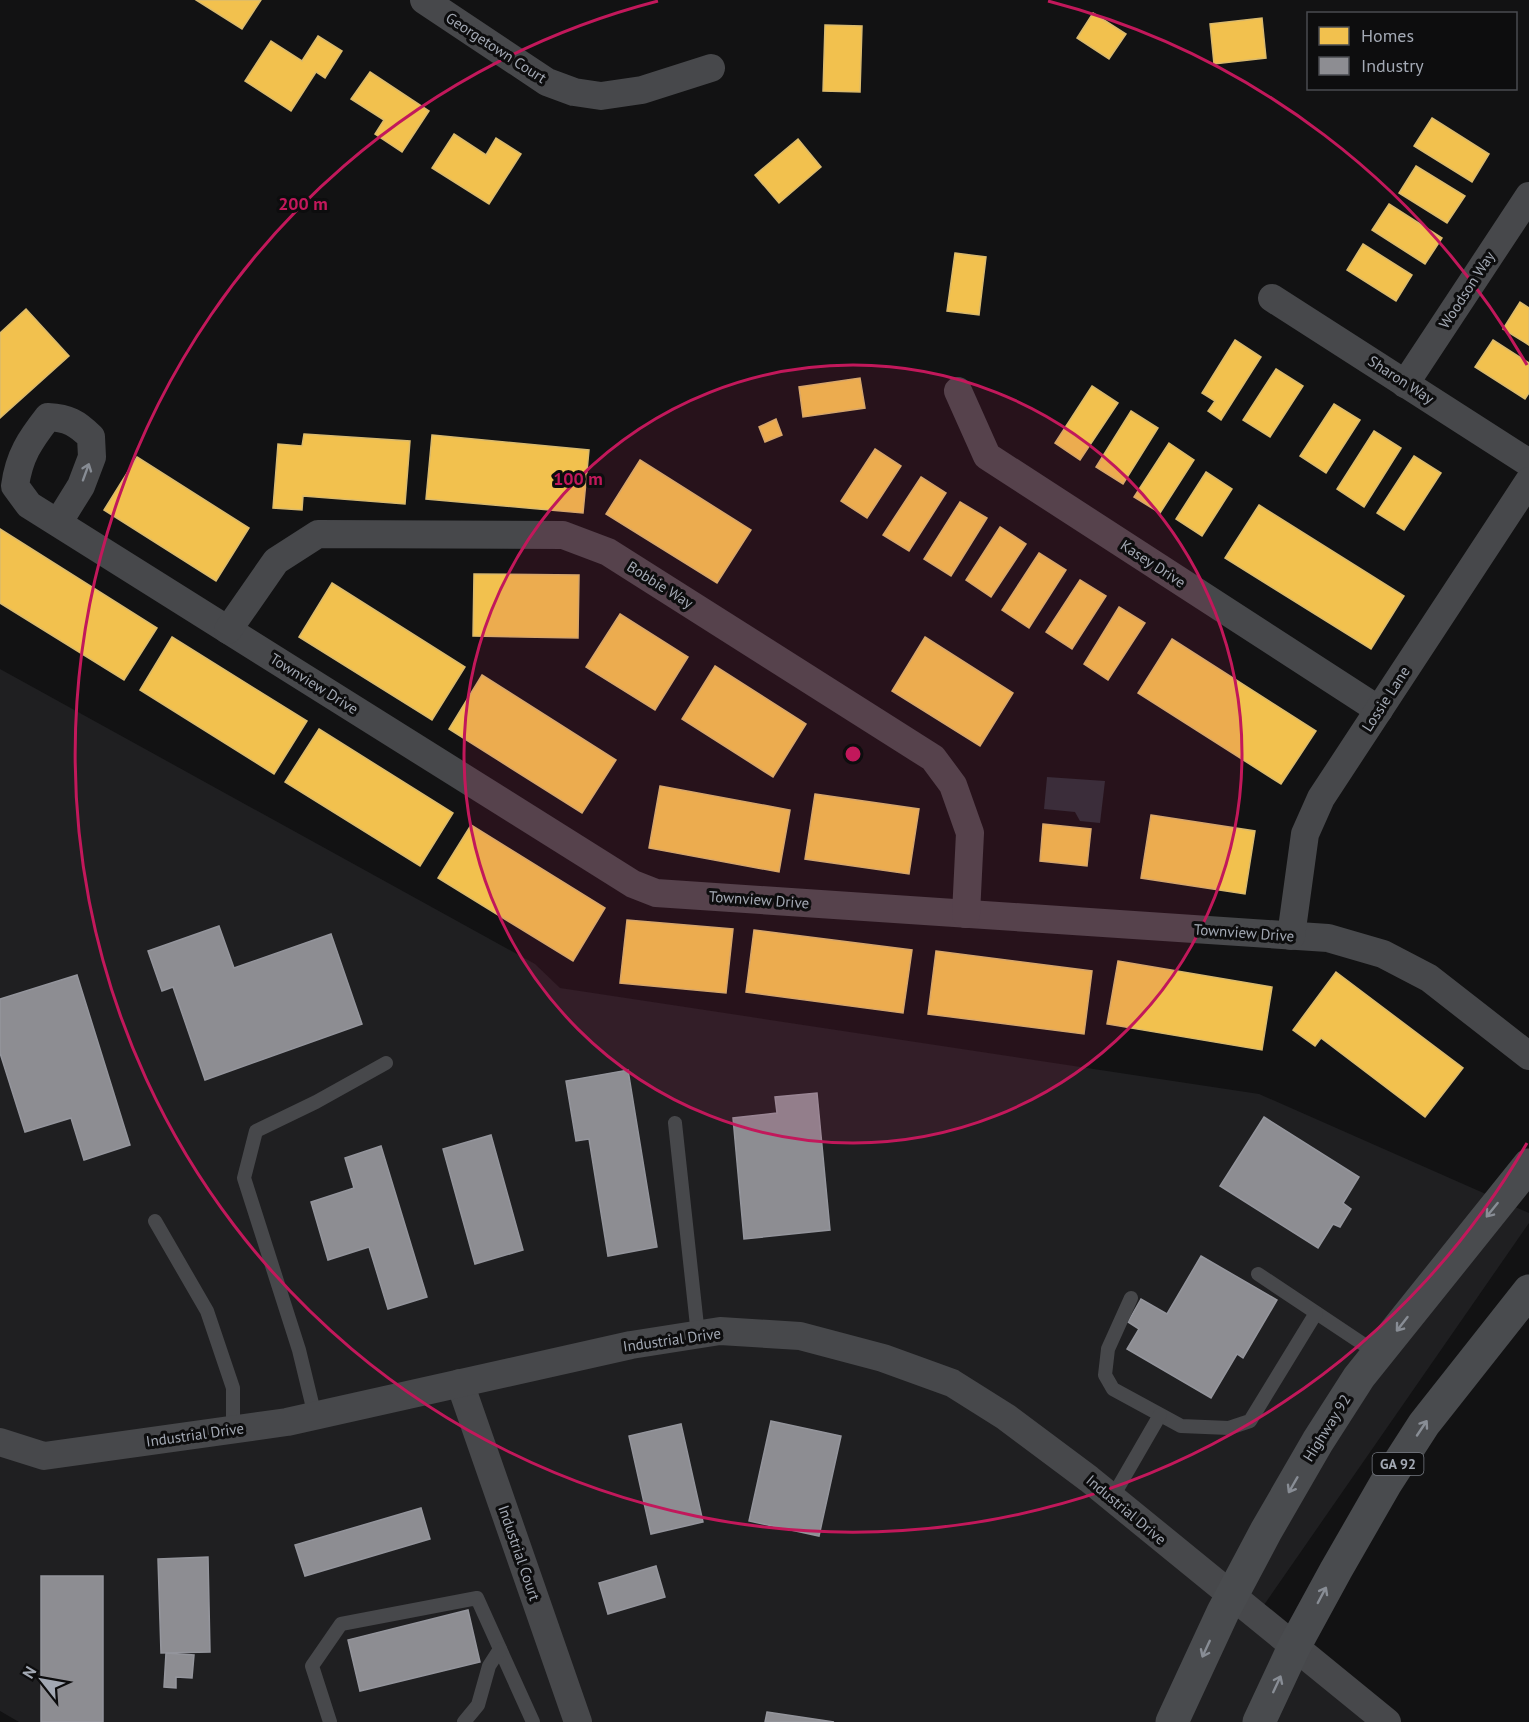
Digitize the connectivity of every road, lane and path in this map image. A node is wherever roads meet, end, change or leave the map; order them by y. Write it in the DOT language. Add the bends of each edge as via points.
graph roads {
  1 [pos="424,0"];
  2 [pos="711,68"];
  3 [pos="1529,196"];
  4 [pos="1272,298"];
  5 [pos="1405,384"];
  6 [pos="958,390"];
  7 [pos="1529,463"];
  8 [pos="1529,481"];
  9 [pos="58,523"];
  10 [pos="228,630"];
  11 [pos="1379,710"];
  12 [pos="966,914"];
  13 [pos="1291,936"];
  14 [pos="1529,1056"];
  15 [pos="386,1063"];
  16 [pos="675,1123"];
  17 [pos="1529,1165"];
  18 [pos="155,1221"];
  19 [pos="1258,1274"];
  20 [pos="1529,1291"];
  21 [pos="1131,1298"];
  22 [pos="1316,1313"];
  23 [pos="698,1335"];
  24 [pos="1378,1354"];
  25 [pos="460,1383"];
  26 [pos="1160,1415"];
  27 [pos="315,1416"];
  28 [pos="233,1430"];
  29 [pos="0,1442"];
  30 [pos="1112,1498"];
  31 [pos="1231,1597"];
  32 [pos="1294,1647"];
  33 [pos="500,1649"];
  34 [pos="330,1722"];
  35 [pos="464,1722"];
  36 [pos="533,1722"];
  37 [pos="579,1722"];
  38 [pos="1172,1722"];
  39 [pos="1259,1722"];
  40 [pos="1387,1722"];
  1 -- 2 [label="street, Georgetown Court" via="547,82 574,92 601,96 642,90"];
  3 -- 5 [label="street, Woodson Way"];
  4 -- 5 [label="street, Sharon Way"];
  5 -- 7 [label="street, Sharon Way"];
  6 -- 11 [label="street, Kasey Drive" via="987,456"];
  8 -- 11 [label="street, Lossie Lane"];
  9 -- 10 [label="street, Townview Drive"];
  10 -- 12 [label="street, Townview Drive" via="633,884 656,893"];
  10 -- 12 [label="street, Bobbie Way" via="276,561 318,534 563,535 608,552 933,758 953,785 970,833"];
  11 -- 13 [label="street, Lossie Lane" via="1321,798 1305,834"];
  12 -- 13 [label="street, Townview Drive"];
  13 -- 14 [label="street, Townview Drive" via="1328,938 1383,954 1429,978"];
  15 -- 27 [label="lane" via="256,1131 244,1178 299,1350"];
  16 -- 23 [label="lane"];
  17 -- 24 [label="main road, Highway 92, one-way"];
  18 -- 28 [label="lane" via="207,1311 233,1388"];
  19 -- 22 [label="lane"];
  32 -- 20 [label="main road, GA 92, one-way" via="1386,1483 1424,1424"];
  21 -- 26 [label="lane" via="1108,1349 1105,1375 1113,1389"];
  22 -- 24 [label="lane"];
  22 -- 26 [label="lane" via="1250,1421 1229,1428 1181,1426"];
  23 -- 25 [label="street, Industrial Drive" via="631,1345"];
  23 -- 30 [label="street, Industrial Drive" via="720,1331 800,1336 883,1358 952,1383 1006,1417"];
  24 -- 31 [label="main road, Highway 92, one-way" via="1318,1441"];
  25 -- 27 [label="street, Industrial Drive"];
  25 -- 37 [label="street, Industrial Court"];
  26 -- 30 [label="lane"];
  27 -- 28 [label="street, Industrial Drive"];
  28 -- 29 [label="street, Industrial Drive" via="44,1455"];
  30 -- 31 [label="street, Industrial Drive"];
  31 -- 32 [label="street, Industrial Drive"];
  31 -- 38 [label="main road, Highway 92, one-way"];
  39 -- 32 [label="main road, GA 92, one-way"];
  32 -- 40 [label="street, Industrial Drive"];
  33 -- 34 [label="lane" via="477,1598 341,1624 312,1666"];
  33 -- 35 [label="lane" via="489,1666 478,1705"];
  33 -- 36 [label="lane"];
}
